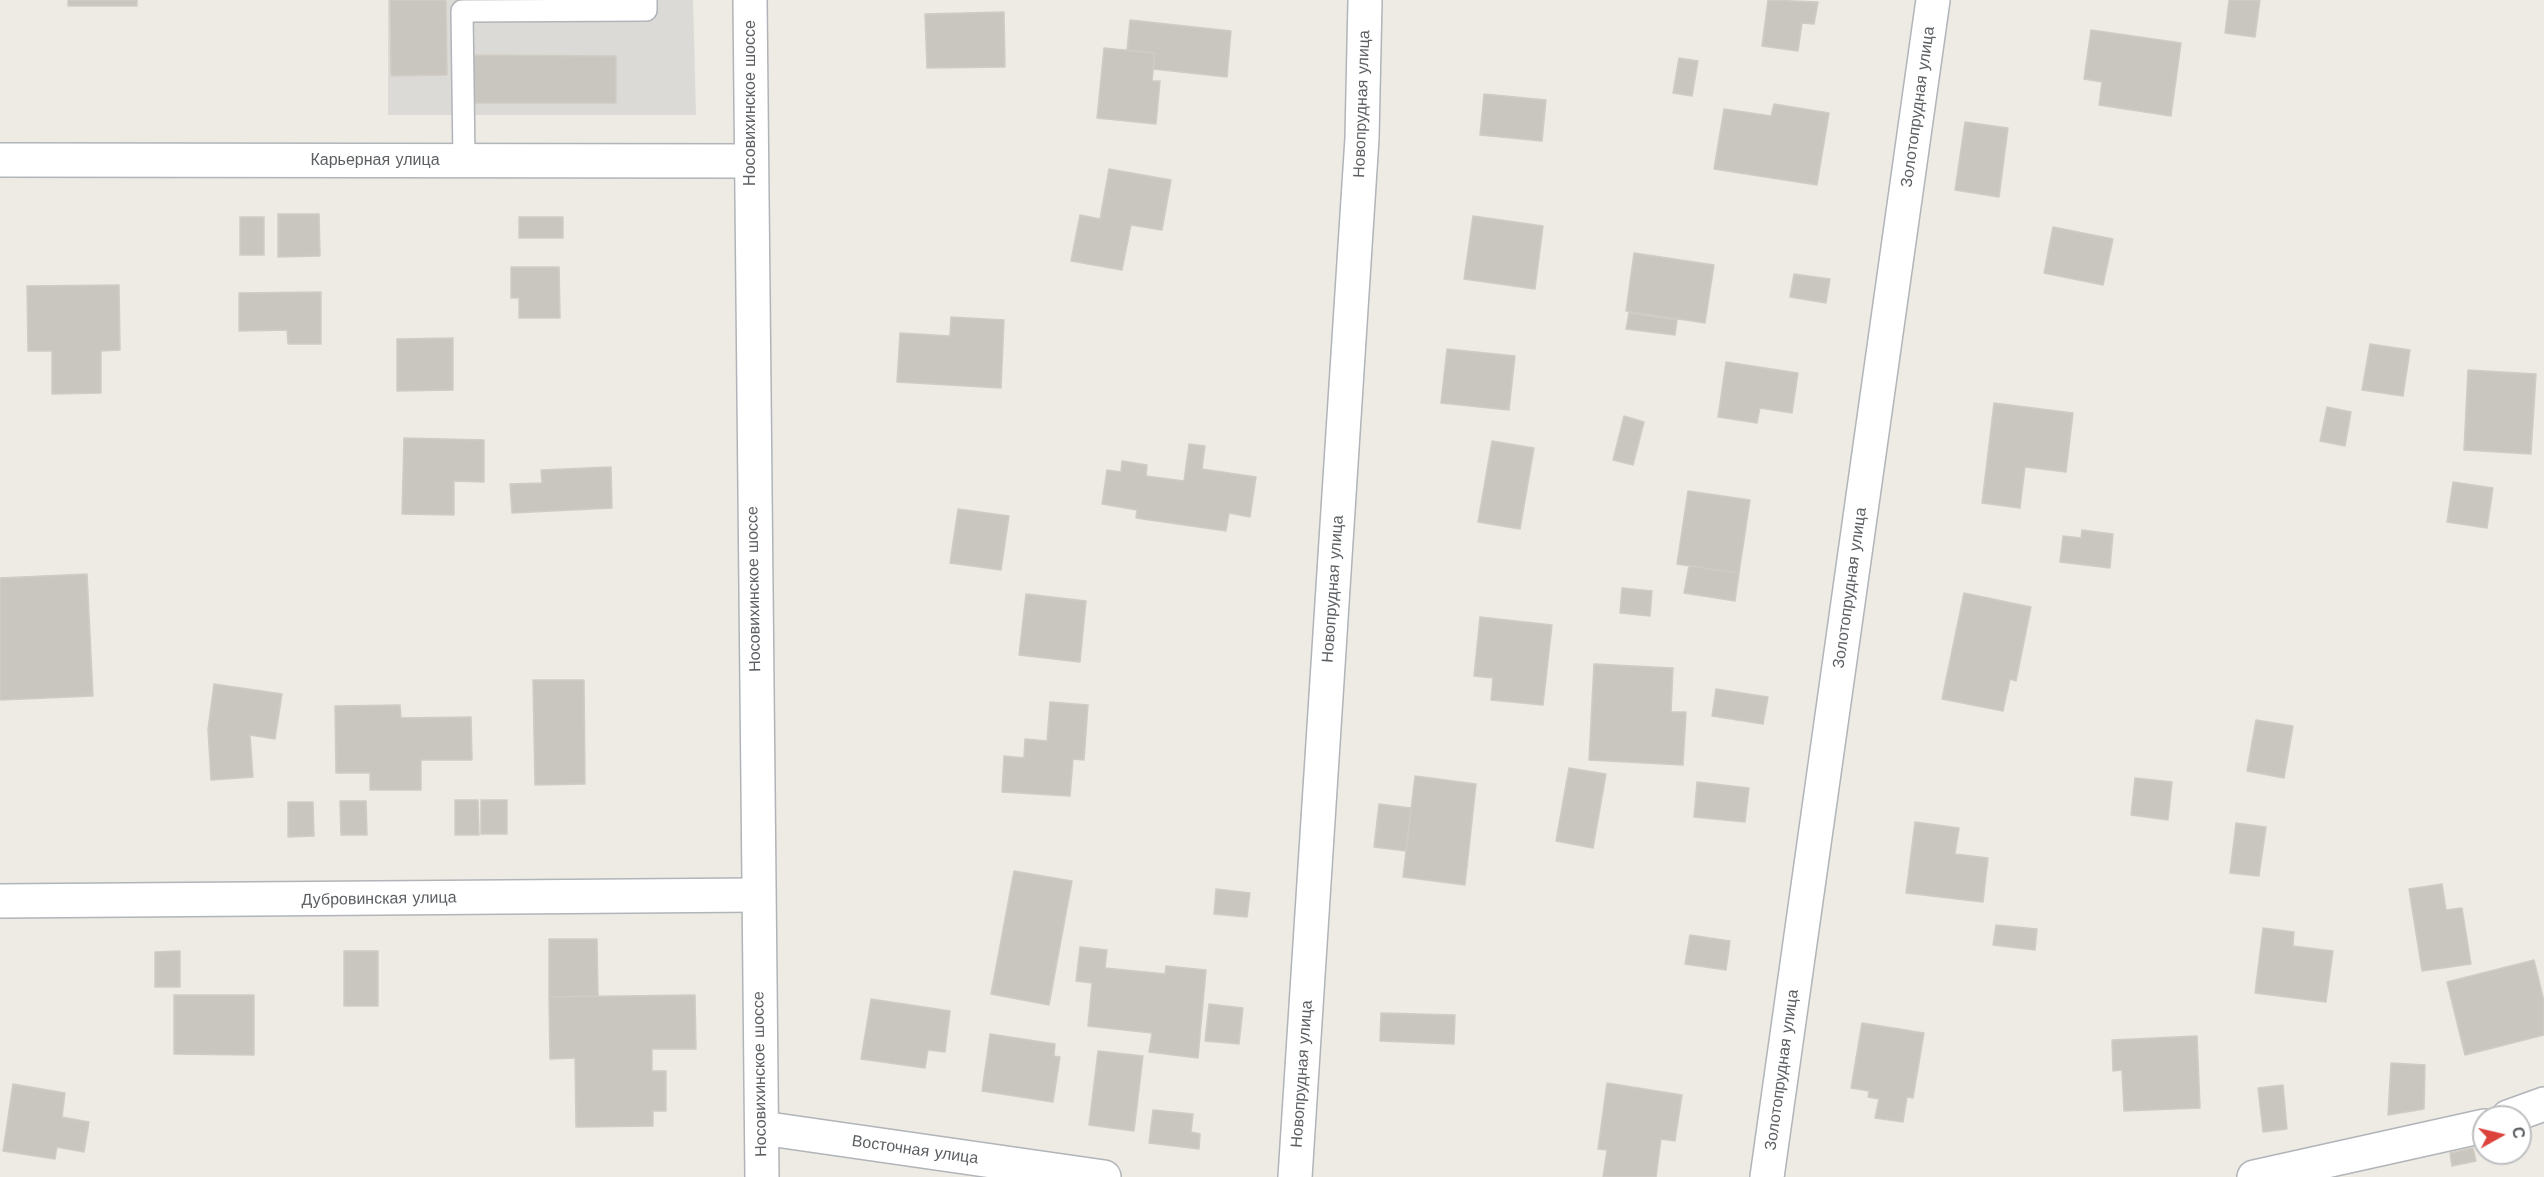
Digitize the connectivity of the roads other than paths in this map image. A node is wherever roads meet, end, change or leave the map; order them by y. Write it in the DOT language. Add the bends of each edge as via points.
graph roads {
  1 [pos="646,0"];
  2 [pos="750,0"];
  3 [pos="1365,0"];
  4 [pos="1933,0"];
  5 [pos="0,160"];
  6 [pos="464,160"];
  7 [pos="750,160"];
  8 [pos="757,895"];
  9 [pos="0,901"];
  10 [pos="762,1128"];
  11 [pos="2472,1129"];
  12 [pos="762,1177"];
  13 [pos="1104,1177"];
  14 [pos="1295,1177"];
  15 [pos="1767,1177"];
  16 [pos="2254,1177"];
  1 -- 6 [label="lane" via="646,10 462,11"];
  2 -- 7 [label="street, Носовихинское шоссе"];
  3 -- 14 [label="street, Новопрудная улица" via="1362,138"];
  4 -- 15 [label="street, Золотопрудная улица"];
  5 -- 6 [label="street, Карьерная улица"];
  6 -- 7 [label="street, Карьерная улица"];
  7 -- 8 [label="street, Носовихинское шоссе"];
  8 -- 9 [label="street, Дубровинская улица"];
  8 -- 10 [label="street, Носовихинское шоссе"];
  10 -- 12 [label="street, Носовихинское шоссе"];
  10 -- 13 [label="street, Восточная улица"];
  11 -- 16 [label="street"];
}
